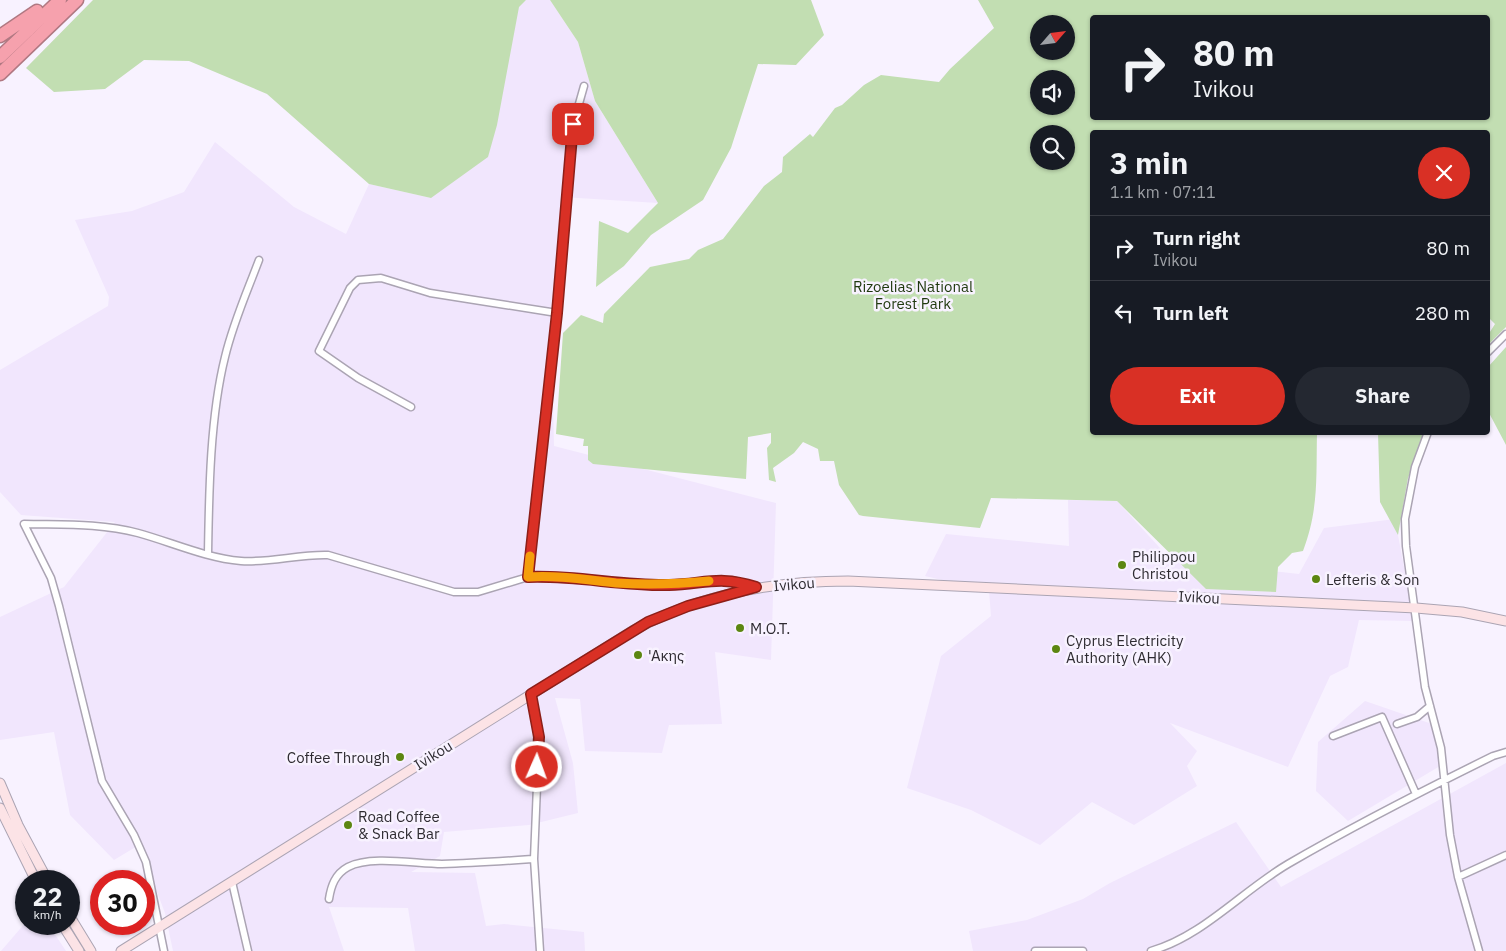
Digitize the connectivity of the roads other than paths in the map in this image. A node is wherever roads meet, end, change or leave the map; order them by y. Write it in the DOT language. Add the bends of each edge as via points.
graph roads {
  1 [pos="50,0"];
  2 [pos="60,0"];
  3 [pos="77,0"];
  4 [pos="0,36"];
  5 [pos="0,57"];
  6 [pos="0,74"];
  7 [pos="584,86"];
  8 [pos="259,260"];
  9 [pos="557,313"];
  10 [pos="1506,334"];
  11 [pos="1490,350"];
  12 [pos="411,407"];
  13 [pos="1427,435"];
  14 [pos="208,554"];
  15 [pos="528,577"];
  16 [pos="756,587"];
  17 [pos="1416,608"];
  18 [pos="1506,621"];
  19 [pos="531,694"];
  20 [pos="1430,706"];
  21 [pos="1397,724"];
  22 [pos="1333,736"];
  23 [pos="1506,752"];
  24 [pos="1445,780"];
  25 [pos="0,783"];
  26 [pos="1416,794"];
  27 [pos="0,808"];
  28 [pos="1506,855"];
  29 [pos="534,859"];
  30 [pos="31,870"];
  31 [pos="42,870"];
  32 [pos="1458,877"];
  33 [pos="232,882"];
  34 [pos="329,899"];
  35 [pos="158,928"];
  36 [pos="80,934"];
  37 [pos="69,935"];
  38 [pos="79,951"];
  39 [pos="90,951"];
  40 [pos="121,951"];
  41 [pos="164,951"];
  42 [pos="248,951"];
  43 [pos="540,951"];
  44 [pos="1035,951"];
  45 [pos="1083,951"];
  46 [pos="1150,951"];
  47 [pos="1479,951"];
  1 -- 4 [label="highway" via="29,19"];
  2 -- 5 [label="highway"];
  3 -- 6 [label="highway"];
  7 -- 9 [label="street" via="573,124"];
  8 -- 14 [label="street" via="237,314 224,358 210,484"];
  9 -- 12 [label="street" via="430,293 381,278 358,280 350,288 319,351 358,378"];
  9 -- 15 [label="street"];
  10 -- 11 [label="street"];
  13 -- 17 [label="street" via="1415,468 1405,519"];
  14 -- 15 [label="street" via="239,561 269,561 328,554 454,592 478,592"];
  14 -- 35 [label="street" via="112,528 24,524 51,578 102,781 146,862"];
  15 -- 16 [label="street" via="670,585 720,580"];
  16 -- 17 [label="street, Ivikou" via="848,581"];
  16 -- 19 [label="street, Ivikou" via="688,606 648,622"];
  17 -- 18 [label="street, Ivikou" via="1462,612"];
  17 -- 20 [label="street"];
  19 -- 29 [label="street" via="539,737"];
  19 -- 33 [label="street, Ivikou"];
  20 -- 21 [label="street" via="1416,717"];
  20 -- 24 [label="street"];
  22 -- 26 [label="street" via="1382,717"];
  23 -- 24 [label="street"];
  24 -- 26 [label="street"];
  24 -- 32 [label="street"];
  25 -- 31 [label="street"];
  26 -- 46 [label="street" via="1288,864 1188,934"];
  27 -- 30 [label="street"];
  28 -- 32 [label="street"];
  29 -- 34 [label="street" via="441,864 362,863 348,867 337,876"];
  29 -- 43 [label="street"];
  32 -- 47 [label="street"];
  33 -- 35 [label="street, Ivikou"];
  33 -- 42 [label="street"];
  35 -- 40 [label="street, Ivikou"];
  35 -- 41 [label="street"];
  36 -- 39 [label="street"];
  37 -- 38 [label="street"];
  44 -- 45 [label="street"];
}
